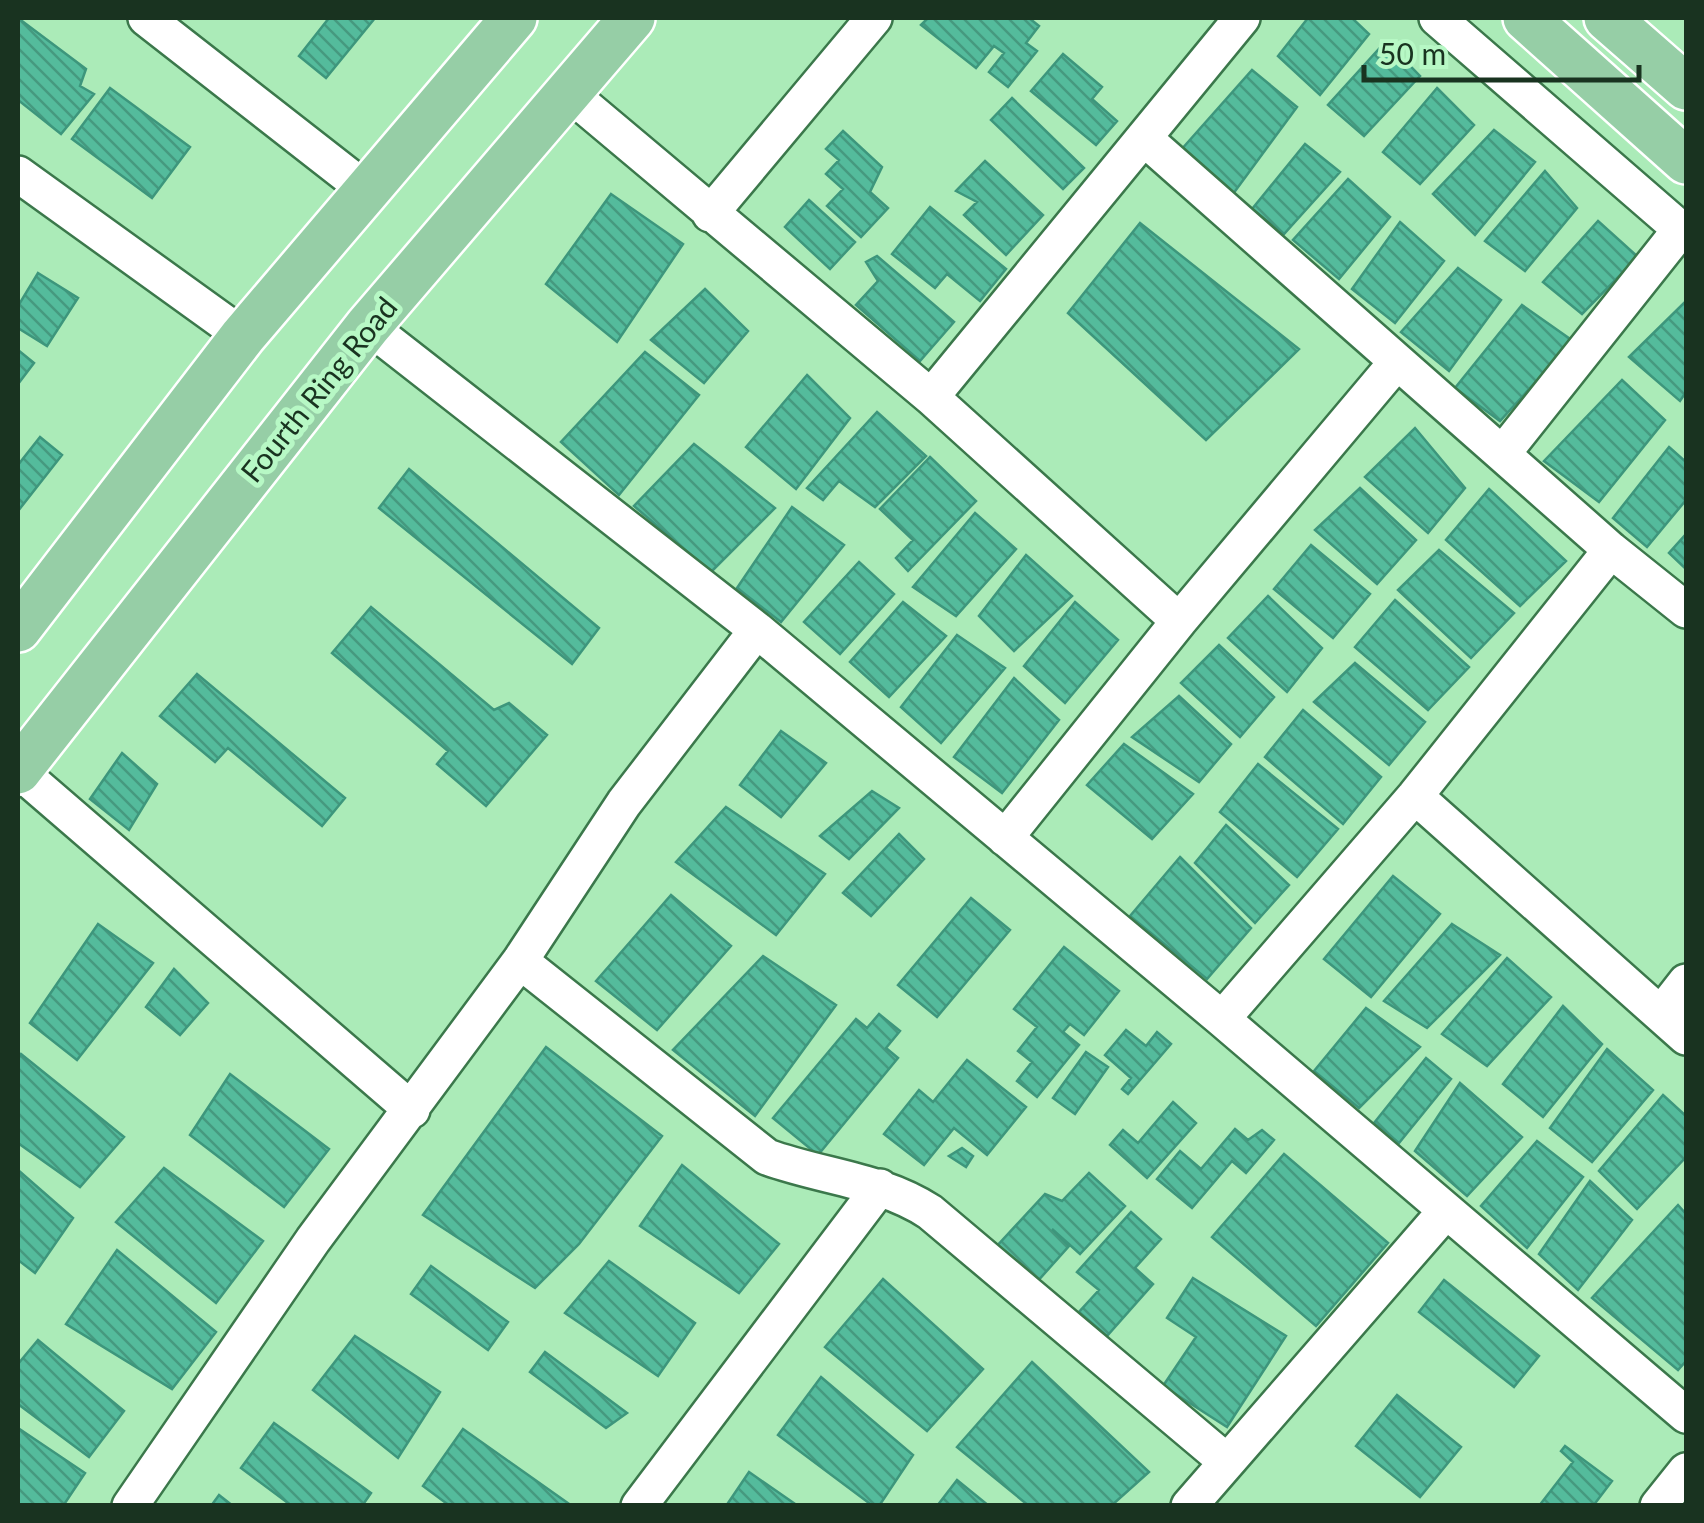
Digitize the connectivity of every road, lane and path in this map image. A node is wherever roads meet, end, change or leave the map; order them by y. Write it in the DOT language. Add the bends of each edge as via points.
graph roads {
  1 [pos="146,18"];
  2 [pos="514,18"];
  3 [pos="632,18"];
  4 [pos="874,18"];
  5 [pos="1242,18"];
  6 [pos="1436,18"];
  7 [pos="1526,18"];
  8 [pos="1607,18"];
  9 [pos="1686,87"];
  10 [pos="568,93"];
  11 [pos="1145,139"];
  12 [pos="1686,161"];
  13 [pos="18,174"];
  14 [pos="365,190"];
  15 [pos="710,214"];
  16 [pos="1684,232"];
  17 [pos="368,326"];
  18 [pos="242,336"];
  19 [pos="1396,363"];
  20 [pos="931,396"];
  21 [pos="1503,452"];
  22 [pos="1611,550"];
  23 [pos="1686,610"];
  24 [pos="1179,621"];
  25 [pos="18,630"];
  26 [pos="757,630"];
  27 [pos="18,770"];
  28 [pos="1414,796"];
  29 [pos="1005,838"];
  30 [pos="520,961"];
  31 [pos="1686,982"];
  32 [pos="1222,1019"];
  33 [pos="1674,1026"];
  34 [pos="412,1110"];
  35 [pos="880,1187"];
  36 [pos="1445,1212"];
  37 [pos="1686,1415"];
  38 [pos="1227,1462"];
  39 [pos="1686,1471"];
  40 [pos="130,1506"];
  41 [pos="638,1506"];
  42 [pos="1189,1506"];
  43 [pos="1658,1506"];
  1 -- 14 [label="street"];
  2 -- 14 [label="main road"];
  3 -- 10 [label="main road, Fourth Ring Road"];
  4 -- 15 [label="street"];
  5 -- 11 [label="street"];
  6 -- 16 [label="street"];
  7 -- 12 [label="main road"];
  8 -- 9 [label="main road"];
  10 -- 15 [label="street"];
  10 -- 17 [label="main road, Fourth Ring Road"];
  11 -- 19 [label="street"];
  11 -- 20 [label="street"];
  13 -- 18 [label="street"];
  14 -- 18 [label="main road"];
  15 -- 20 [label="street"];
  16 -- 21 [label="street"];
  17 -- 26 [label="street"];
  17 -- 27 [label="main road, Fourth Ring Road"];
  18 -- 25 [label="main road"];
  19 -- 21 [label="street"];
  19 -- 24 [label="street"];
  20 -- 24 [label="street"];
  21 -- 22 [label="street"];
  22 -- 23 [label="street"];
  22 -- 28 [label="street"];
  24 -- 29 [label="street"];
  26 -- 29 [label="street"];
  26 -- 30 [label="street" via="624,803"];
  27 -- 34 [label="street"];
  28 -- 32 [label="street"];
  28 -- 33 [label="street"];
  29 -- 32 [label="street"];
  30 -- 34 [label="street"];
  30 -- 35 [label="street" via="767,1157"];
  31 -- 33 [label="street"];
  32 -- 36 [label="street"];
  34 -- 40 [label="street"];
  35 -- 38 [label="street" via="930,1212"];
  35 -- 41 [label="street"];
  36 -- 37 [label="street"];
  36 -- 38 [label="street"];
  38 -- 42 [label="street"];
  39 -- 43 [label="street"];
}
